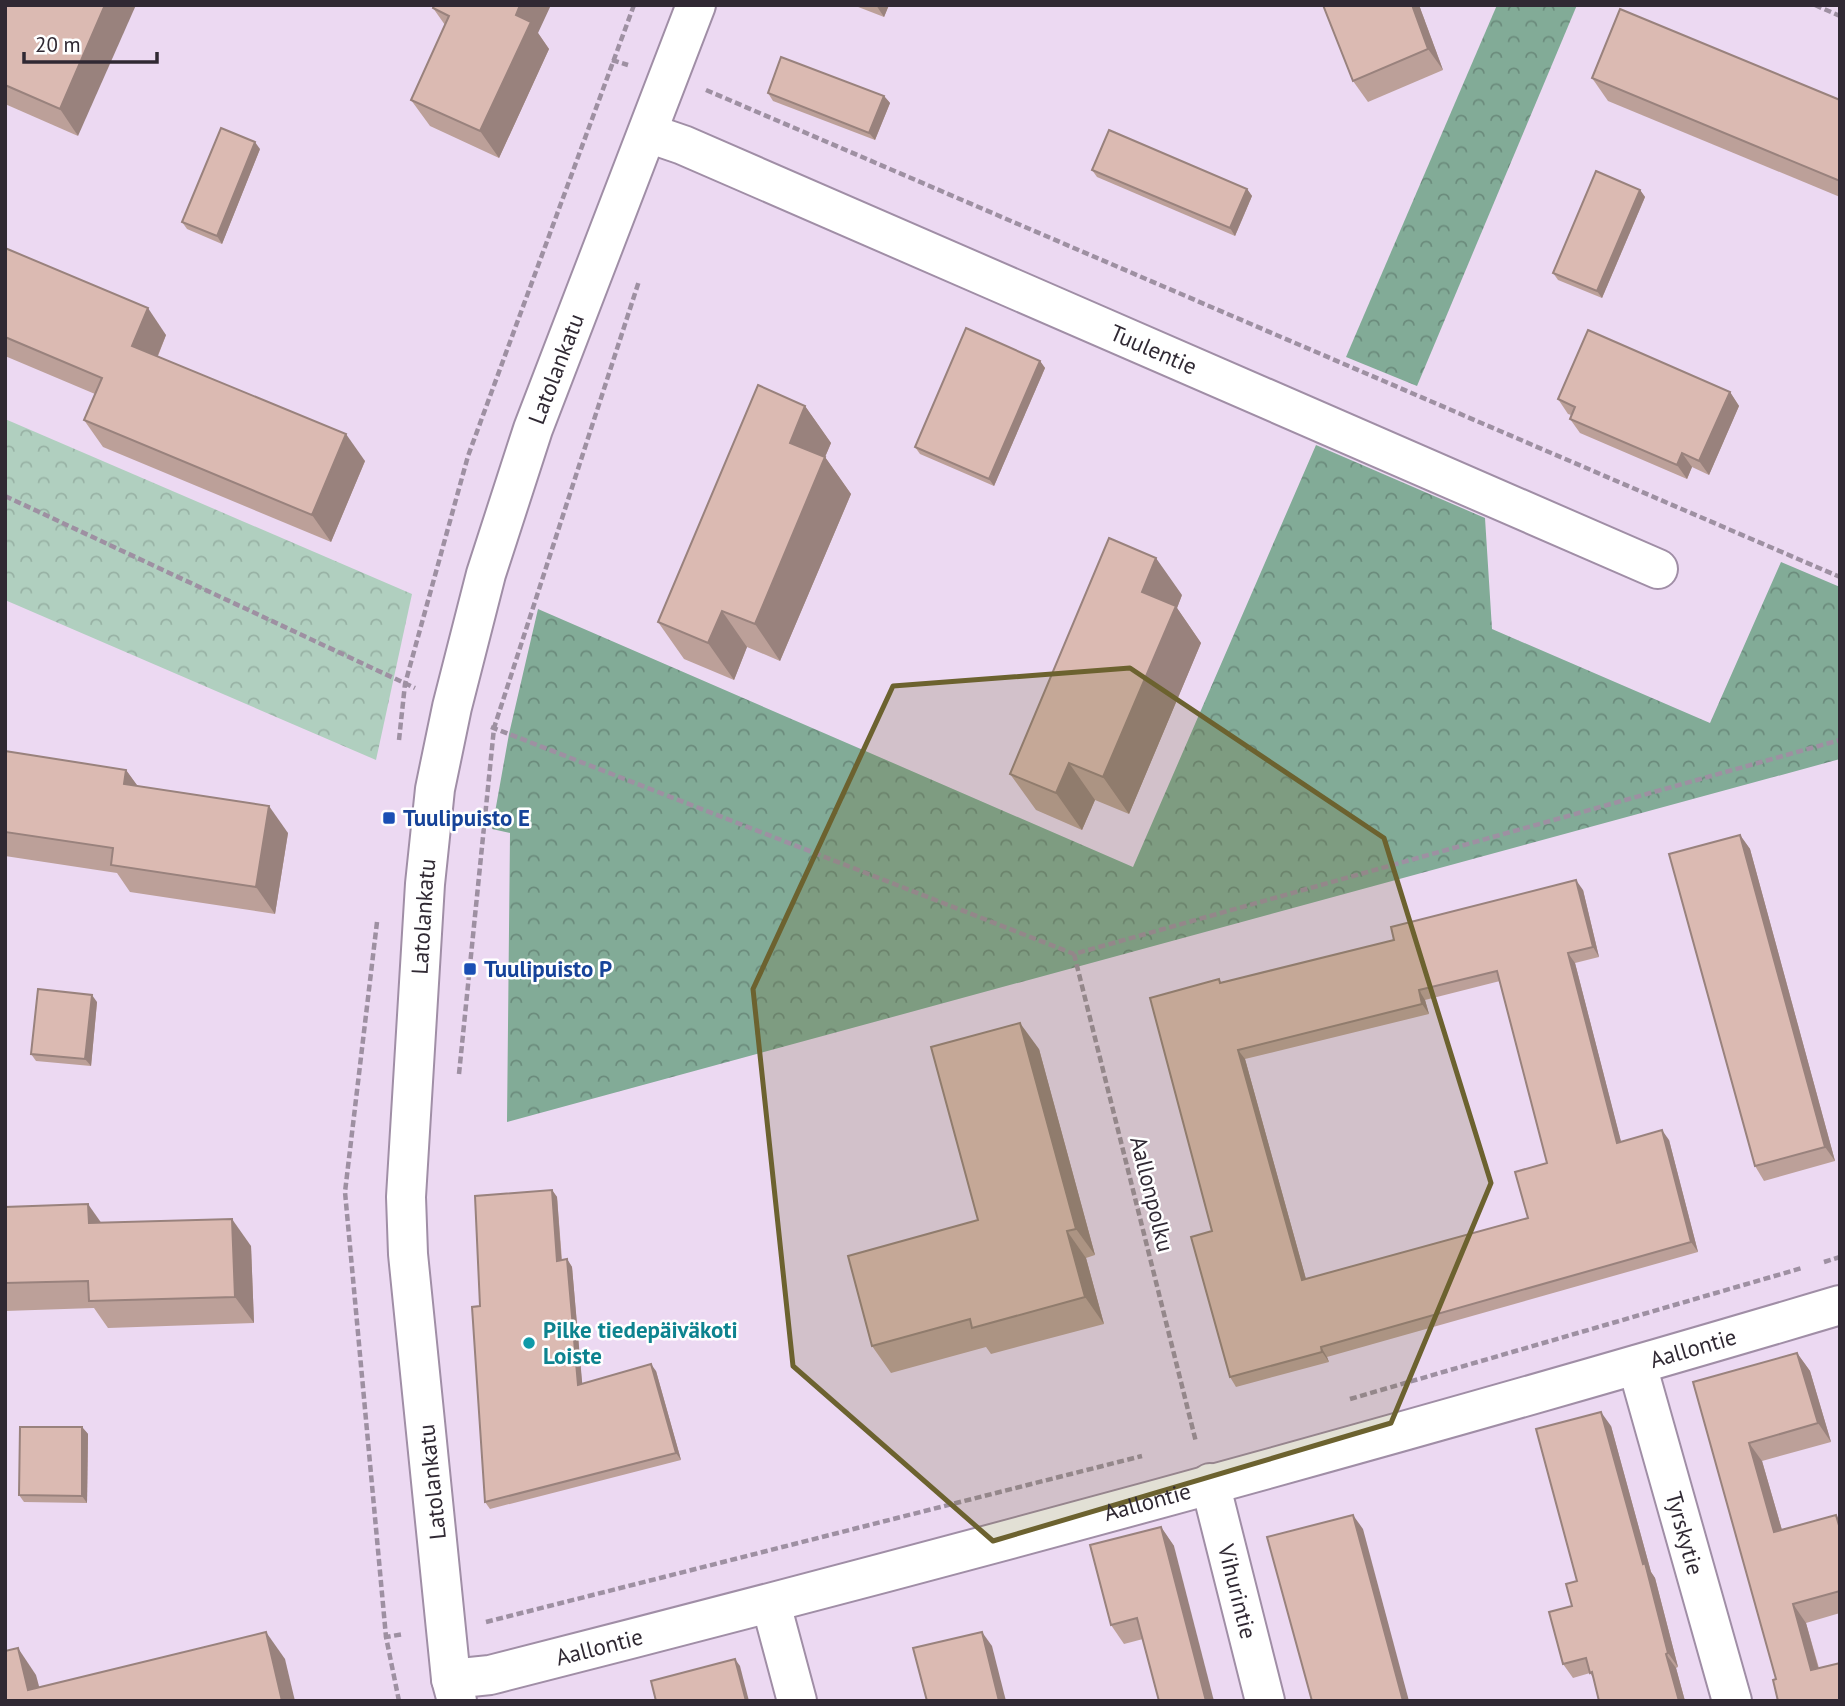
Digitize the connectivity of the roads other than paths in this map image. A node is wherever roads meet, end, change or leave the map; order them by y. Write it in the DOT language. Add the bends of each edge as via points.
graph roads {
  1 [pos="696,5"];
  2 [pos="666,139"];
  3 [pos="1658,569"];
  4 [pos="1840,1305"];
  5 [pos="1637,1365"];
  6 [pos="1210,1483"];
  7 [pos="771,1604"];
  8 [pos="454,1690"];
  9 [pos="797,1701"];
  10 [pos="1265,1701"];
  11 [pos="1732,1701"];
  1 -- 2 [label="street, Latolankatu" via="670,76"];
  2 -- 3 [label="street, Tuulentie"];
  2 -- 8 [label="street, Latolankatu" via="533,429 486,574 435,789 406,1197 408,1254"];
  4 -- 5 [label="street, Aallontie"];
  5 -- 6 [label="street, Aallontie"];
  5 -- 11 [label="street, Tyrskytie"];
  6 -- 7 [label="street, Aallontie"];
  6 -- 10 [label="street, Vihurintie"];
  7 -- 8 [label="street, Aallontie" via="490,1675"];
  7 -- 9 [label="street"];
}
